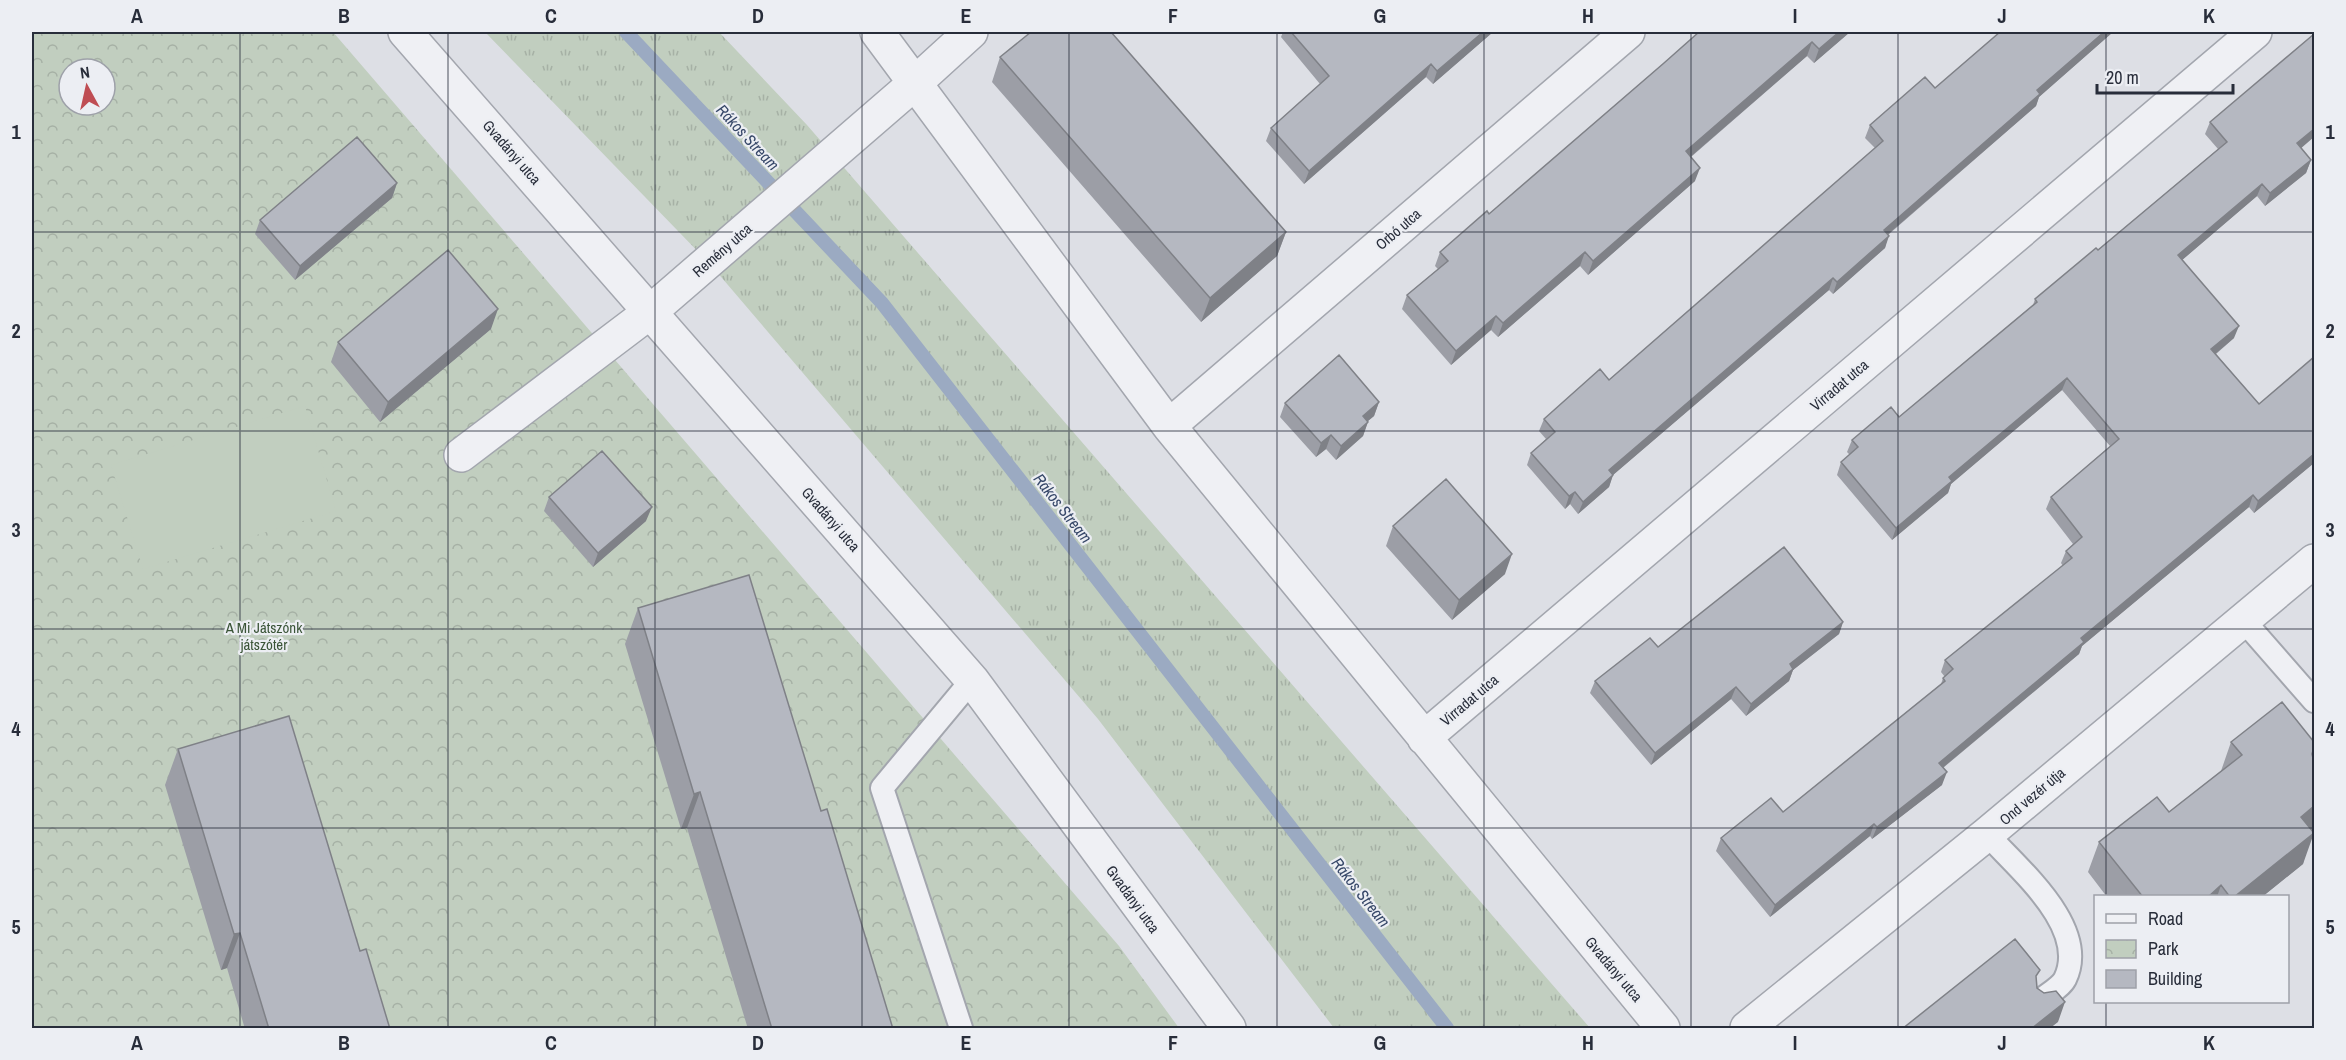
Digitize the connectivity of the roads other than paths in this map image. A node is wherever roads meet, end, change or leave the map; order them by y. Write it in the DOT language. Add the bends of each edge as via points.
graph roads {
  1 [pos="405,32"];
  2 [pos="878,32"];
  3 [pos="971,32"];
  4 [pos="1628,32"];
  5 [pos="2255,32"];
  6 [pos="915,83"];
  7 [pos="650,312"];
  8 [pos="1169,426"];
  9 [pos="461,456"];
  10 [pos="2314,561"];
  11 [pos="2244,621"];
  12 [pos="972,680"];
  13 [pos="2314,701"];
  14 [pos="1424,738"];
  15 [pos="1987,834"];
  16 [pos="2041,1000"];
  17 [pos="960,1029"];
  18 [pos="1229,1029"];
  19 [pos="1663,1029"];
  20 [pos="1747,1029"];
  1 -- 7 [label="street, Gvadányi utca"];
  2 -- 6 [label="street, Gvadányi utca"];
  3 -- 6 [label="street, Remény utca"];
  4 -- 8 [label="street, Orbó utca"];
  5 -- 14 [label="street, Virradat utca"];
  6 -- 7 [label="street, Remény utca"];
  6 -- 8 [label="street, Gvadányi utca"];
  7 -- 9 [label="street, Remény utca"];
  7 -- 12 [label="street, Gvadányi utca"];
  8 -- 14 [label="street, Gvadányi utca"];
  10 -- 11 [label="street, Ond vezér útja"];
  11 -- 13 [label="lane"];
  11 -- 15 [label="street, Ond vezér útja"];
  12 -- 17 [label="lane" via="882,788"];
  12 -- 18 [label="street, Gvadányi utca"];
  14 -- 19 [label="street, Gvadányi utca"];
  15 -- 16 [label="lane" via="2059,915 2068,936 2071,958 2065,981"];
  15 -- 20 [label="street, Ond vezér útja"];
}
